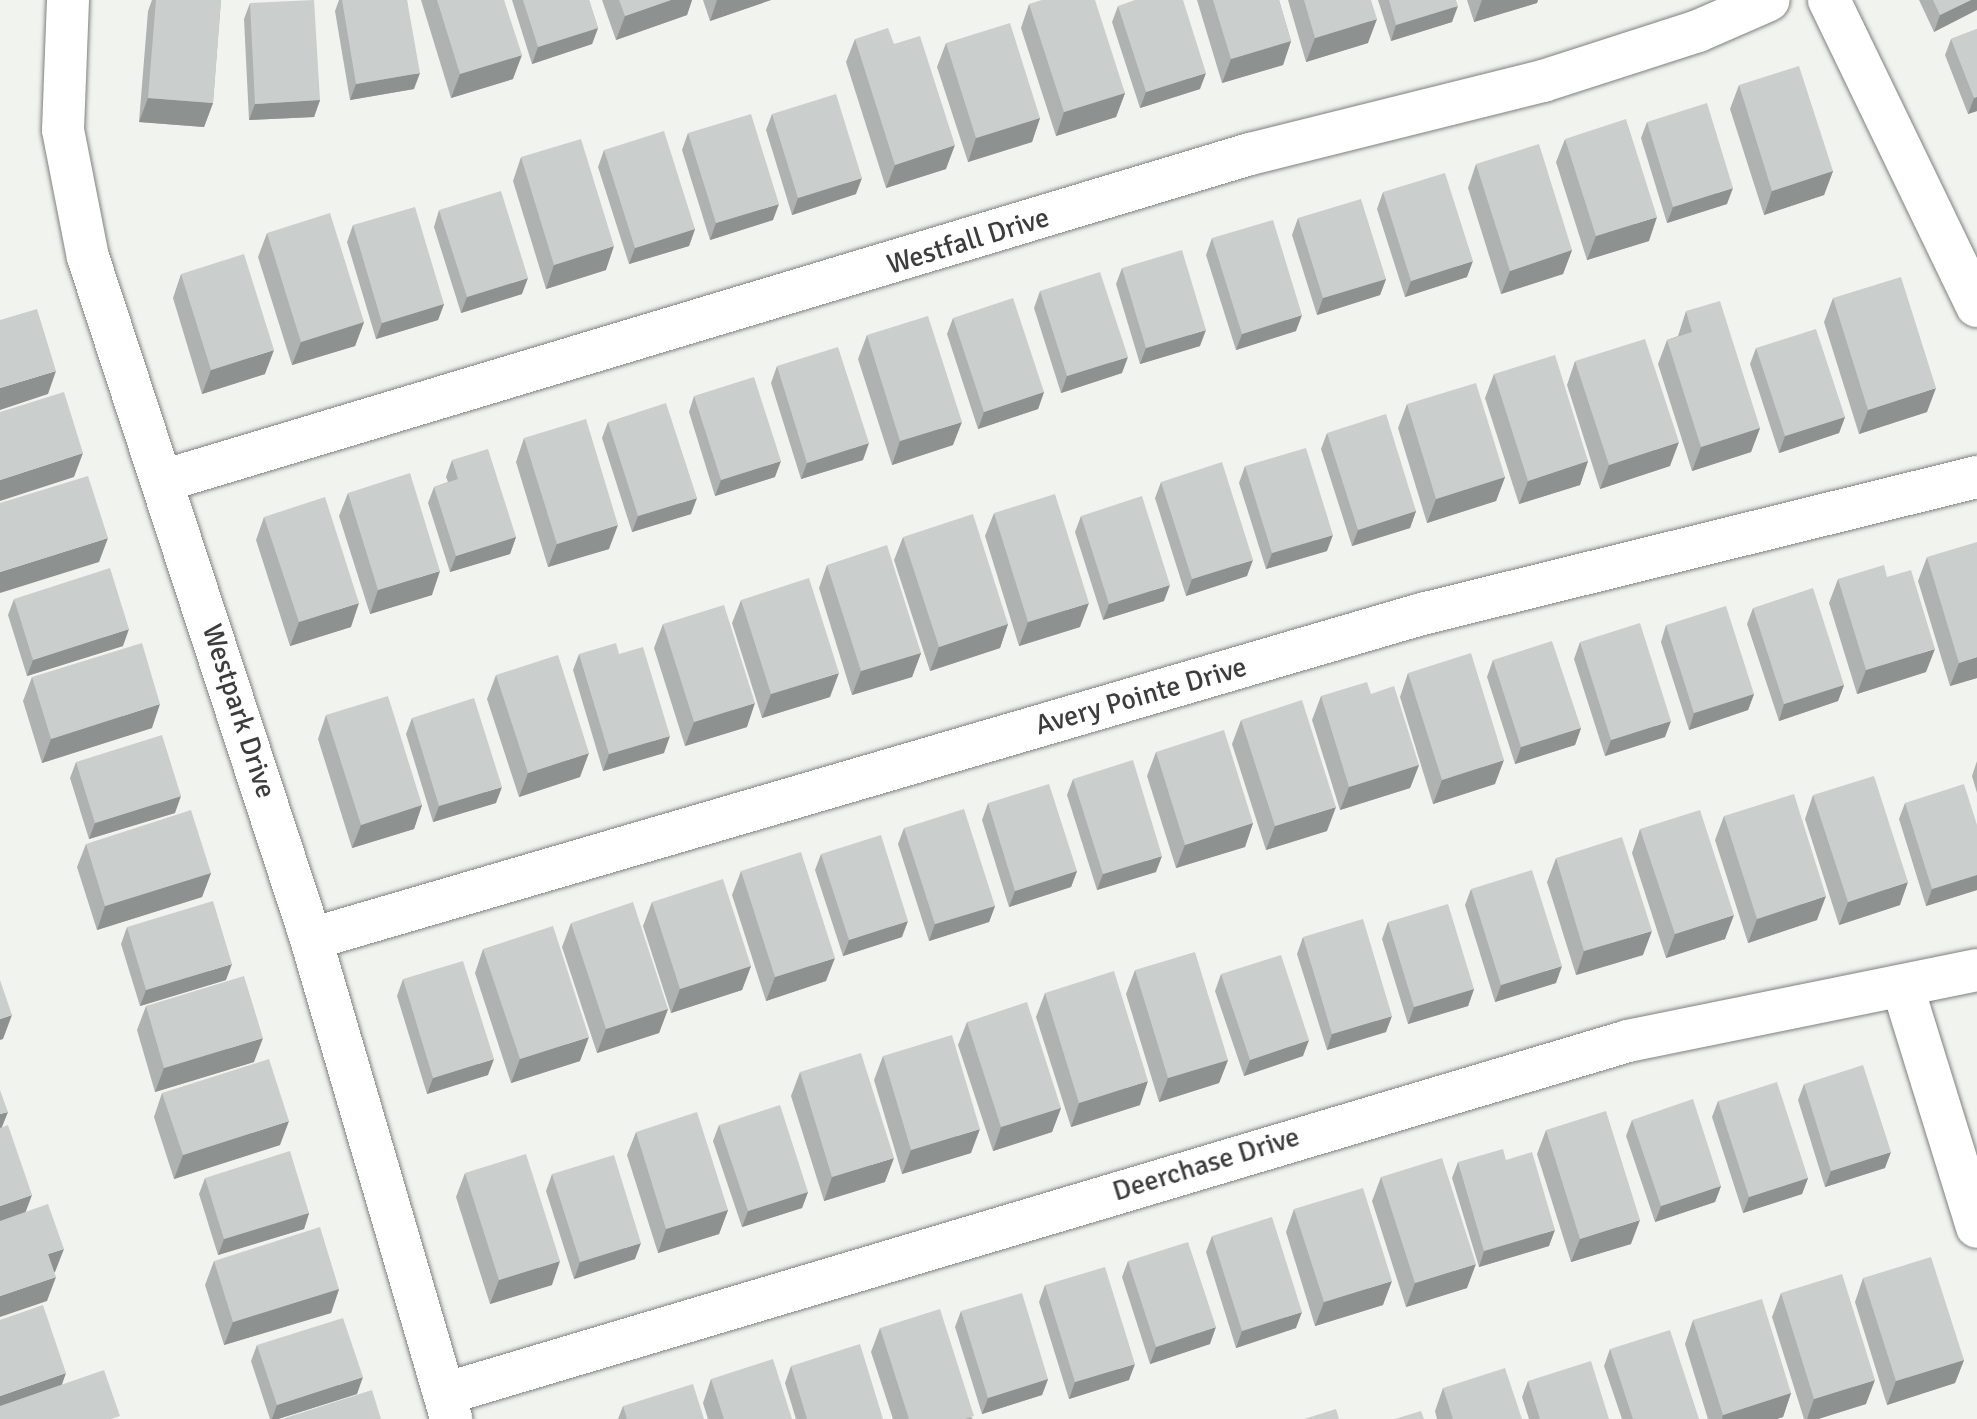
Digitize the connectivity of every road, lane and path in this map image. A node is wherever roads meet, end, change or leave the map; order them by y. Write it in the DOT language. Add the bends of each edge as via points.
graph roads {
  1 [pos="68,0"];
  2 [pos="1769,0"];
  3 [pos="1829,0"];
  4 [pos="1977,306"];
  5 [pos="1977,476"];
  6 [pos="166,480"];
  7 [pos="311,938"];
  8 [pos="1977,970"];
  9 [pos="1903,988"];
  10 [pos="1977,1227"];
  11 [pos="448,1406"];
  1 -- 6 [label="street, Westpark Drive" via="62,130 72,188 88,257"];
  2 -- 6 [label="street, Westfall Drive" via="1698,31 1542,81 1250,154"];
  3 -- 4 [label="street"];
  5 -- 7 [label="street, Avery Pointe Drive" via="1422,614"];
  6 -- 7 [label="street, Westpark Drive"];
  7 -- 11 [label="street, Westpark Drive"];
  8 -- 9 [label="street, Deerchase Drive"];
  9 -- 10 [label="street"];
  9 -- 11 [label="street, Deerchase Drive" via="1628,1041"];
}
